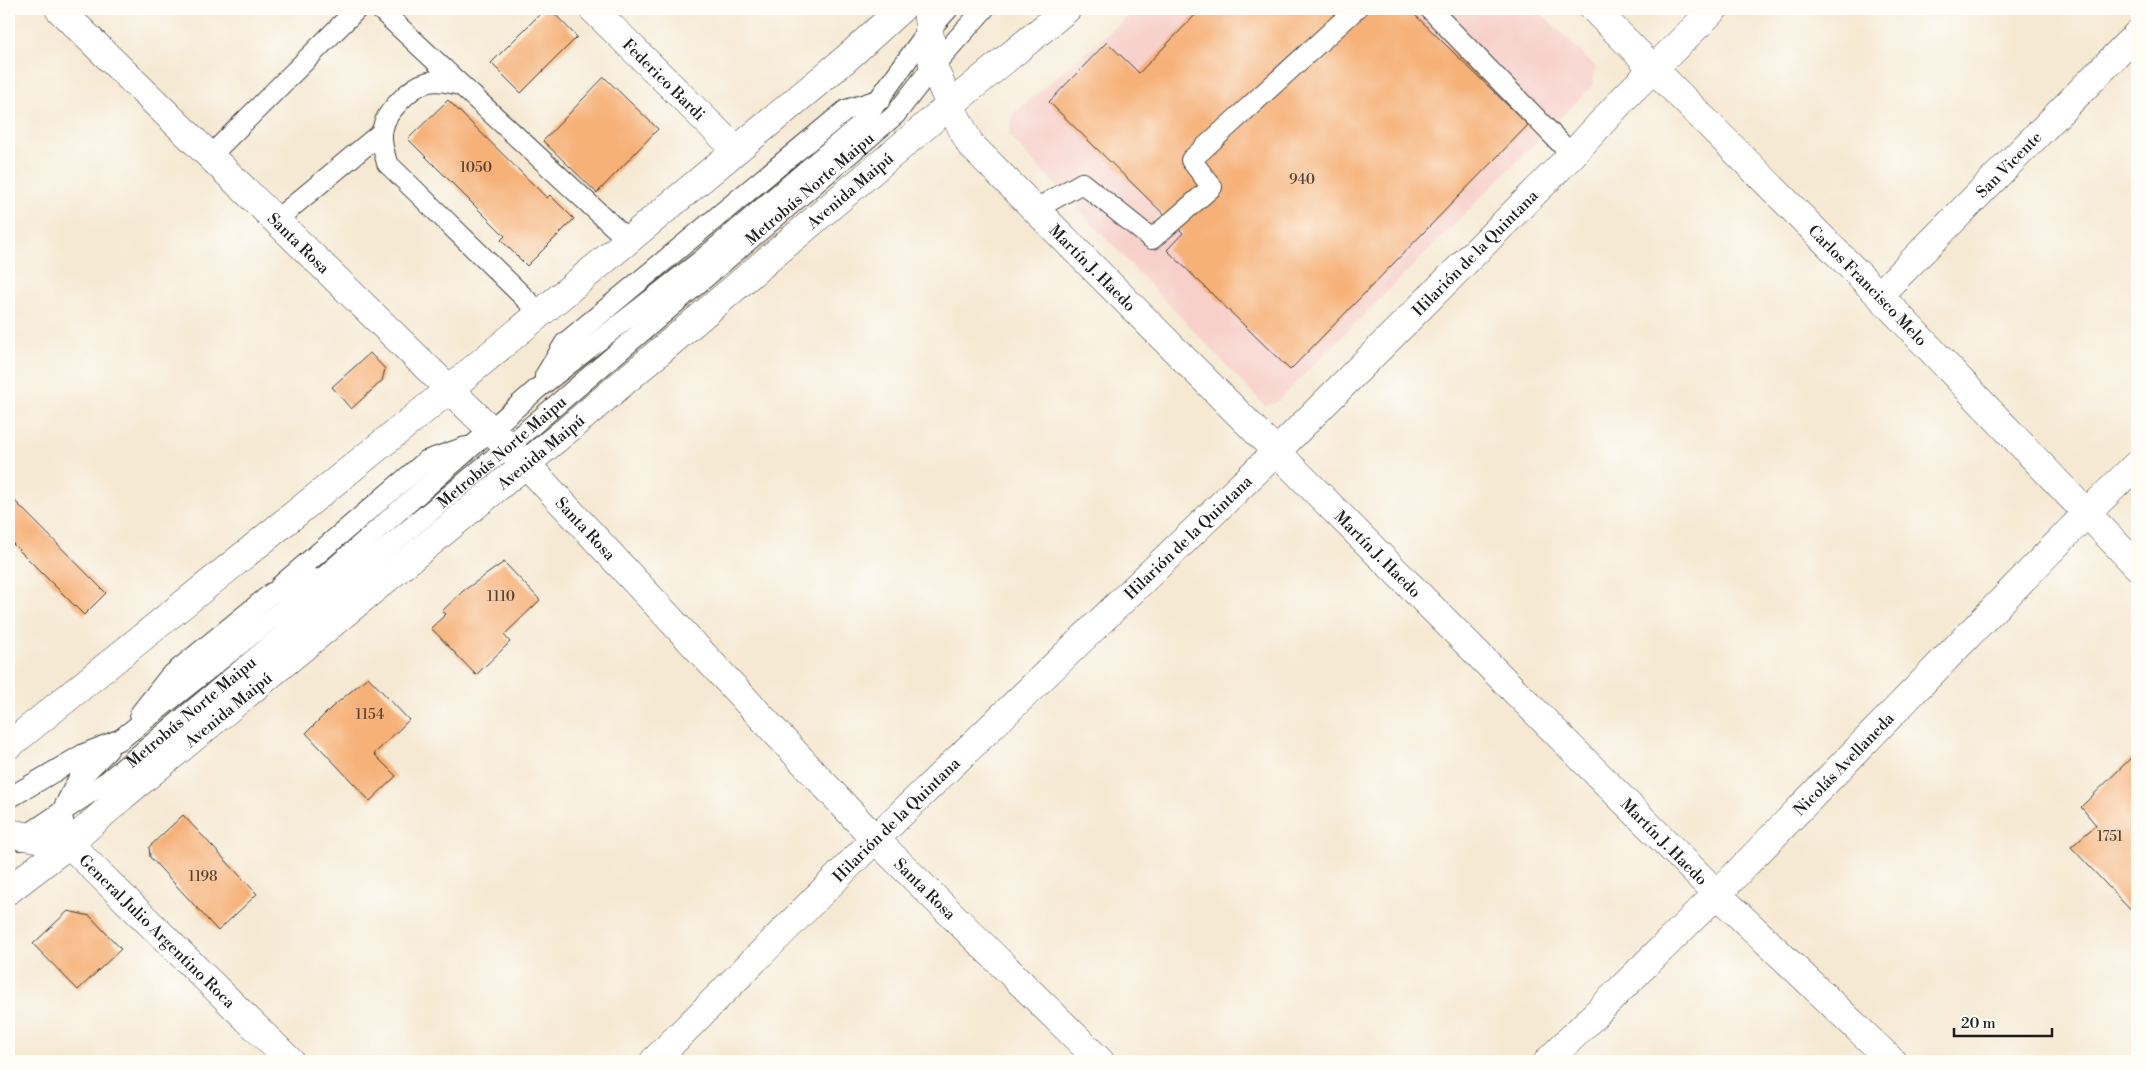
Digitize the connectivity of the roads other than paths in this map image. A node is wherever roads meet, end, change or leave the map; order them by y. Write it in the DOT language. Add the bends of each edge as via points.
graph roads {
  1 [pos="59,9"];
  2 [pos="356,9"];
  3 [pos="380,9"];
  4 [pos="593,9"];
  5 [pos="901,9"];
  6 [pos="948,9"];
  7 [pos="984,9"];
  8 [pos="994,9"];
  9 [pos="1067,9"];
  10 [pos="1356,9"];
  11 [pos="1430,9"];
  12 [pos="1594,9"];
  13 [pos="1714,9"];
  14 [pos="928,20"];
  15 [pos="967,28"];
  16 [pos="2137,34"];
  17 [pos="933,66"];
  18 [pos="1654,68"];
  19 [pos="462,86"];
  20 [pos="881,99"];
  21 [pos="950,105"];
  22 [pos="382,132"];
  23 [pos="736,150"];
  24 [pos="210,156"];
  25 [pos="1572,156"];
  26 [pos="733,204"];
  27 [pos="1036,209"];
  28 [pos="749,218"];
  29 [pos="276,220"];
  30 [pos="708,238"];
  31 [pos="628,240"];
  32 [pos="683,246"];
  33 [pos="699,262"];
  34 [pos="1880,295"];
  35 [pos="541,314"];
  36 [pos="537,388"];
  37 [pos="449,389"];
  38 [pos="500,446"];
  39 [pos="1276,451"];
  40 [pos="2137,464"];
  41 [pos="2086,514"];
  42 [pos="313,559"];
  43 [pos="2137,566"];
  44 [pos="325,576"];
  45 [pos="291,586"];
  46 [pos="272,593"];
  47 [pos="285,608"];
  48 [pos="121,739"];
  49 [pos="9,745"];
  50 [pos="9,798"];
  51 [pos="61,813"];
  52 [pos="15,838"];
  53 [pos="875,839"];
  54 [pos="69,844"];
  55 [pos="9,890"];
  56 [pos="1717,894"];
  57 [pos="290,1061"];
  58 [pos="654,1061"];
  59 [pos="1100,1061"];
  60 [pos="1548,1061"];
  61 [pos="1892,1061"];
  1 -- 24 [label="street, Santa Rosa"];
  2 -- 24 [label="lane"];
  3 -- 19 [label="lane"];
  4 -- 23 [label="street, Federico Bardi"];
  5 -- 23 [label="street"];
  6 -- 14 [label="lane, Metrobús Norte Maipu"];
  7 -- 15 [label="lane, Metrobús Norte Maipu"];
  8 -- 15 [label="lane, Metrobús Norte Maipu"];
  9 -- 21 [label="street, Avenida Maipú"];
  10 -- 27 [label="lane" via="1191,160 1212,187 1152,239 1082,183"];
  11 -- 25 [label="lane"];
  12 -- 18 [label="street, Carlos Francisco Melo"];
  13 -- 18 [label="street, Hilarión de la Quintana"];
  14 -- 17 [label="street, Martín J. Haedo"];
  14 -- 20 [label="lane, Metrobús Norte Maipu"];
  15 -- 17 [label="lane, Metrobús Norte Maipu"];
  16 -- 34 [label="street, San Vicente"];
  17 -- 21 [label="street, Martín J. Haedo"];
  17 -- 38 [label="lane, Metrobús Norte Maipu" via="895,115"];
  18 -- 25 [label="street, Hilarión de la Quintana"];
  18 -- 34 [label="street, Carlos Francisco Melo"];
  19 -- 22 [label="lane" via="436,81 411,89 388,114"];
  19 -- 31 [label="lane"];
  20 -- 26 [label="lane, Metrobús Norte Maipu" via="846,110"];
  20 -- 28 [label="lane, Metrobús Norte Maipu" via="861,124"];
  21 -- 27 [label="street, Martín J. Haedo" via="970,144"];
  21 -- 38 [label="street, Avenida Maipú"];
  22 -- 29 [label="lane"];
  22 -- 35 [label="lane" via="387,163"];
  23 -- 31 [label="street"];
  24 -- 29 [label="street, Santa Rosa"];
  25 -- 39 [label="street, Hilarión de la Quintana"];
  26 -- 30 [label="lane, Metrobús Norte Maipu"];
  26 -- 32 [label="lane, Metrobús Norte Maipu"];
  27 -- 39 [label="street, Martín J. Haedo"];
  28 -- 30 [label="lane, Metrobús Norte Maipu"];
  28 -- 33 [label="lane, Metrobús Norte Maipu"];
  29 -- 37 [label="street, Santa Rosa"];
  30 -- 32 [label="lane, Metrobús Norte Maipu"];
  30 -- 33 [label="lane, Metrobús Norte Maipu"];
  31 -- 35 [label="street"];
  32 -- 36 [label="lane, Metrobús Norte Maipu" via="565,343"];
  33 -- 36 [label="lane, Metrobús Norte Maipu"];
  34 -- 41 [label="street, Carlos Francisco Melo"];
  35 -- 37 [label="street"];
  36 -- 38 [label="lane, Metrobús Norte Maipu"];
  37 -- 38 [label="street, Santa Rosa"];
  37 -- 49 [label="street"];
  38 -- 42 [label="lane, Metrobús Norte Maipu" via="426,461"];
  38 -- 44 [label="lane, Metrobús Norte Maipu"];
  38 -- 51 [label="lane, Metrobús Norte Maipu" via="109,780"];
  38 -- 53 [label="street, Santa Rosa"];
  38 -- 54 [label="street, Avenida Maipú"];
  39 -- 53 [label="street, Hilarión de la Quintana"];
  39 -- 56 [label="street, Martín J. Haedo"];
  40 -- 41 [label="street, Nicolás Avellaneda"];
  41 -- 43 [label="street, Carlos Francisco Melo"];
  41 -- 56 [label="street, Nicolás Avellaneda"];
  42 -- 45 [label="lane"];
  42 -- 46 [label="lane"];
  44 -- 45 [label="lane, Metrobús Norte Maipu"];
  44 -- 47 [label="lane, Metrobús Norte Maipu"];
  45 -- 46 [label="lane, Metrobús Norte Maipu"];
  45 -- 47 [label="lane"];
  46 -- 48 [label="lane, Metrobús Norte Maipu" via="169,677"];
  47 -- 48 [label="lane, Metrobús Norte Maipu"];
  48 -- 50 [label="lane, Metrobús Norte Maipu" via="84,754"];
  48 -- 51 [label="lane" via="78,780"];
  51 -- 52 [label="lane, Metrobús Norte Maipu"];
  51 -- 54 [label="lane"];
  52 -- 54 [label="street, General Julio Argentino Roca"];
  53 -- 58 [label="street, Hilarión de la Quintana"];
  53 -- 59 [label="street, Santa Rosa"];
  54 -- 55 [label="street, Avenida Maipú"];
  54 -- 57 [label="street, General Julio Argentino Roca"];
  56 -- 60 [label="street, Nicolás Avellaneda"];
  56 -- 61 [label="street, Martín J. Haedo"];
}
